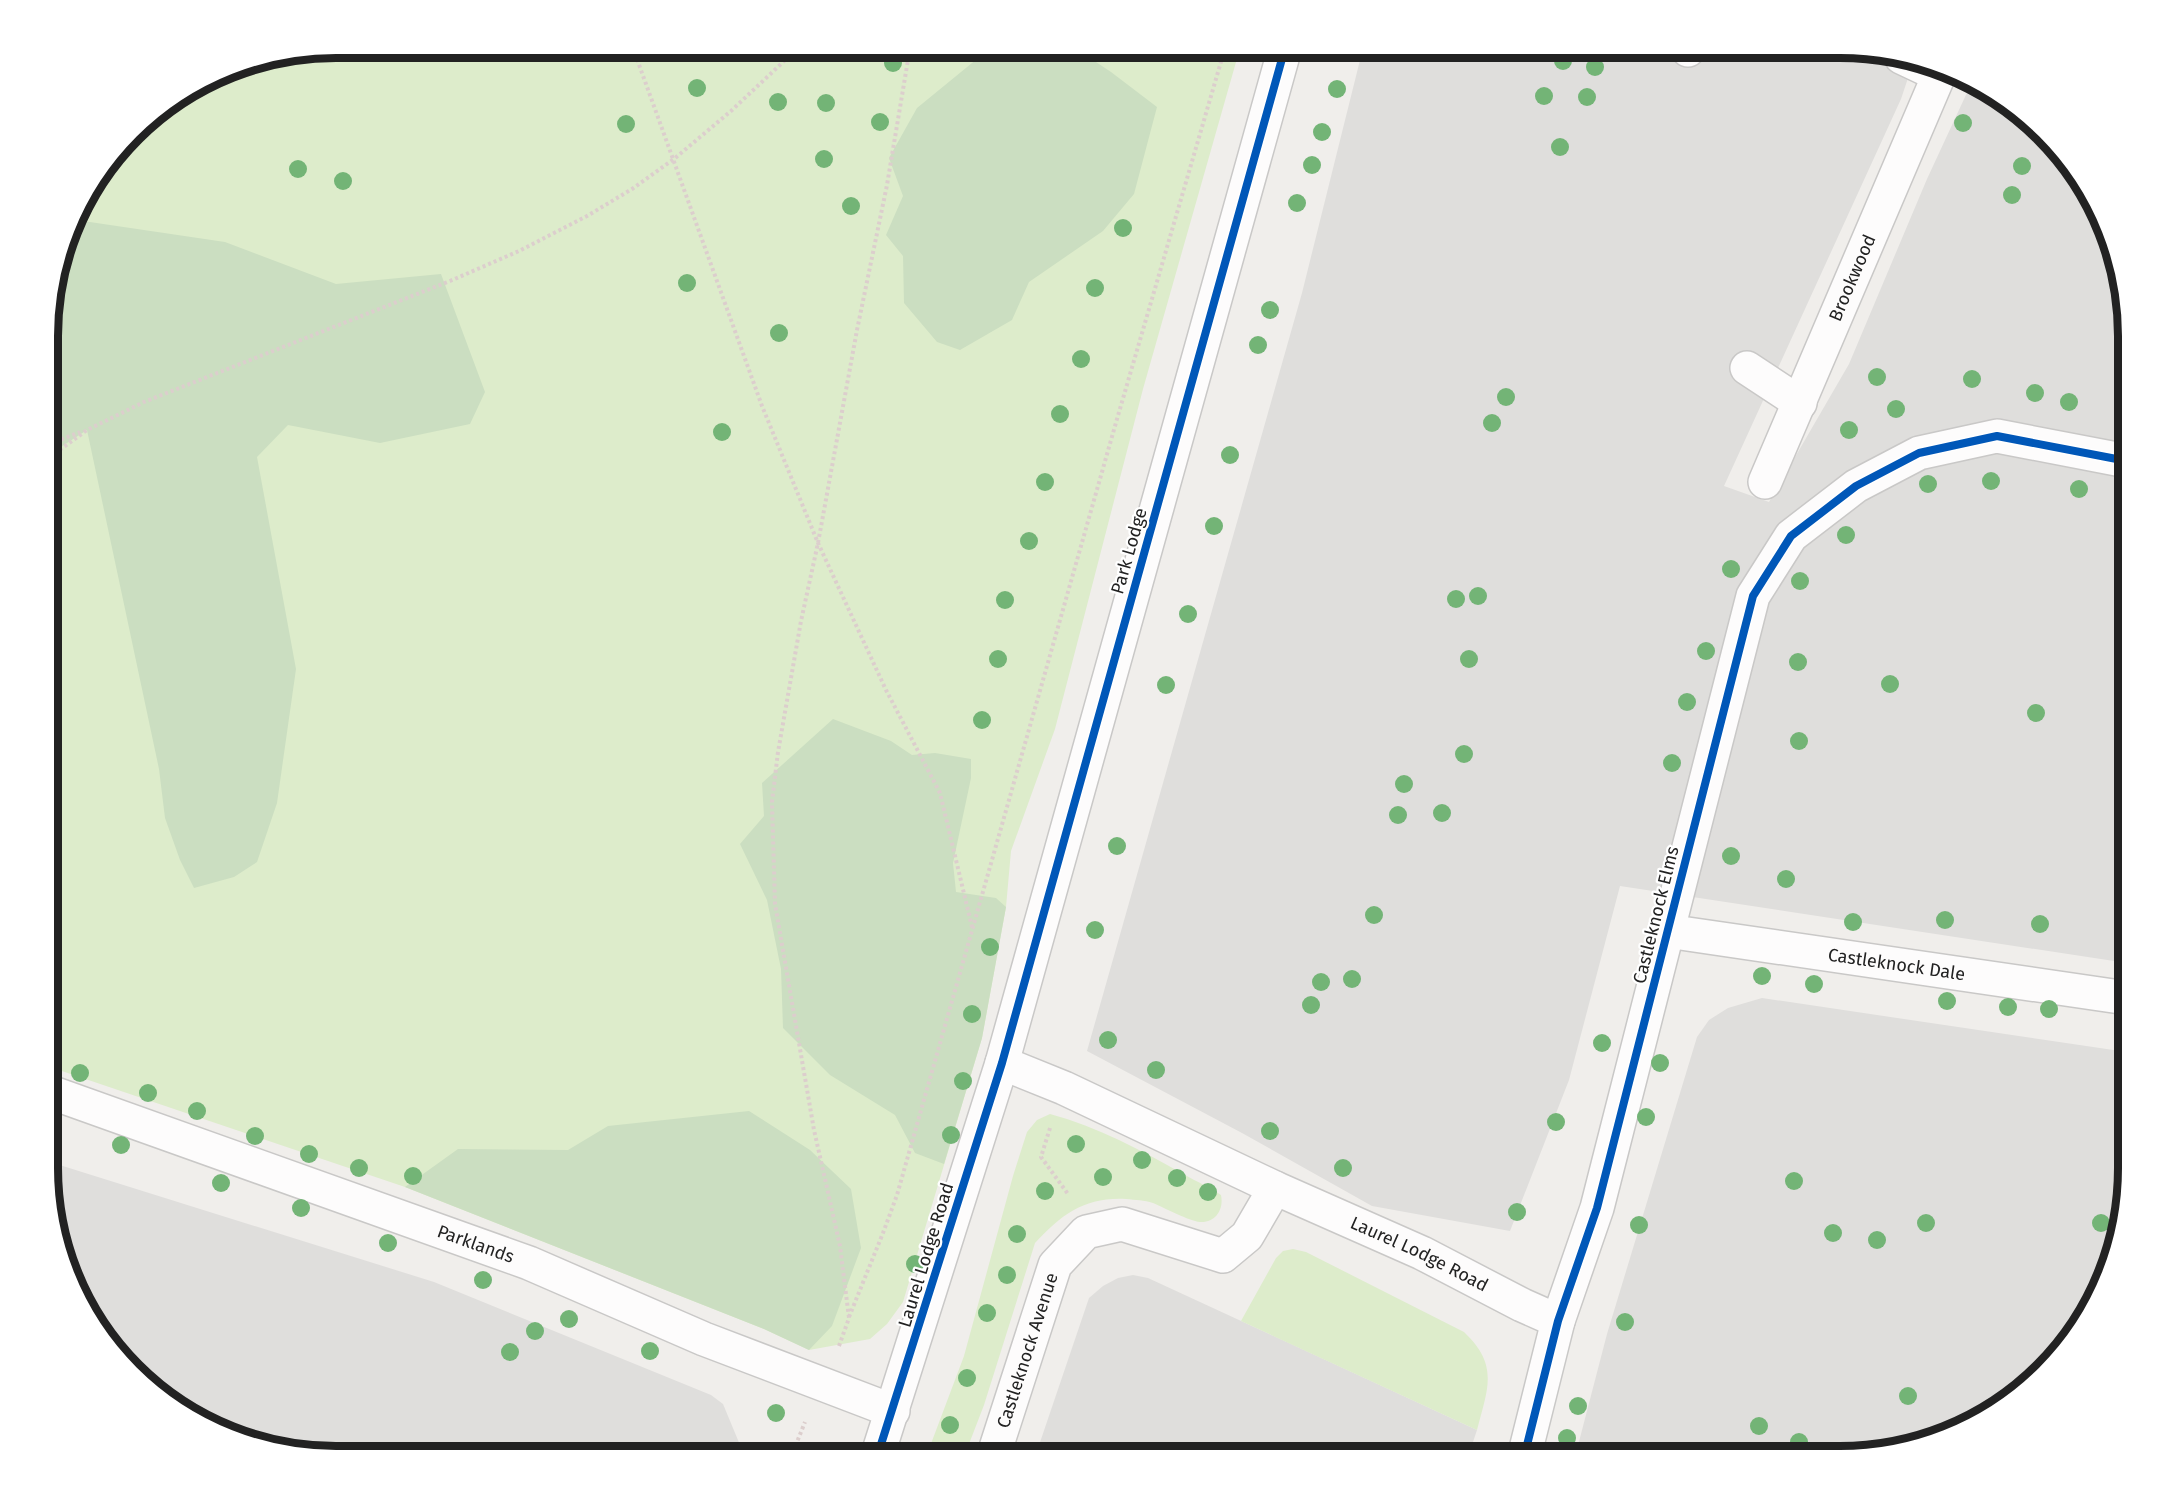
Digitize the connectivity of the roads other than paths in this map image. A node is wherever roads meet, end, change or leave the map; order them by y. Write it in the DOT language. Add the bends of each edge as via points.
graph roads {
  1 [pos="1282,58"];
  2 [pos="1938,77"];
  3 [pos="1747,368"];
  4 [pos="1800,403"];
  5 [pos="2118,459"];
  6 [pos="1765,482"];
  7 [pos="1667,931"];
  8 [pos="2118,997"];
  9 [pos="1002,1062"];
  10 [pos="58,1095"];
  11 [pos="1275,1188"];
  12 [pos="1558,1321"];
  13 [pos="893,1411"];
  14 [pos="882,1446"];
  15 [pos="997,1446"];
  16 [pos="1527,1446"];
  1 -- 9 [label="street, Park Lodge"];
  2 -- 4 [label="street, Brookwood"];
  3 -- 4 [label="street"];
  4 -- 6 [label="street, Brookwood"];
  5 -- 7 [label="street, Castleknock Elms" via="1998,436 1919,453 1856,486 1791,536 1753,596"];
  7 -- 8 [label="street, Castleknock Dale"];
  7 -- 12 [label="street, Castleknock Elms" via="1597,1208"];
  9 -- 11 [label="street, Laurel Lodge Road"];
  9 -- 13 [label="street, Laurel Lodge Road"];
  10 -- 13 [label="street, Parklands" via="529,1263 704,1339"];
  11 -- 12 [label="street, Laurel Lodge Road" via="1422,1253"];
  11 -- 15 [label="street, Castleknock Avenue" via="1247,1236 1223,1256 1122,1224 1086,1232 1055,1265"];
  12 -- 16 [label="street, Castleknock Elms"];
  13 -- 14 [label="street, Laurel Lodge Road"];
}
